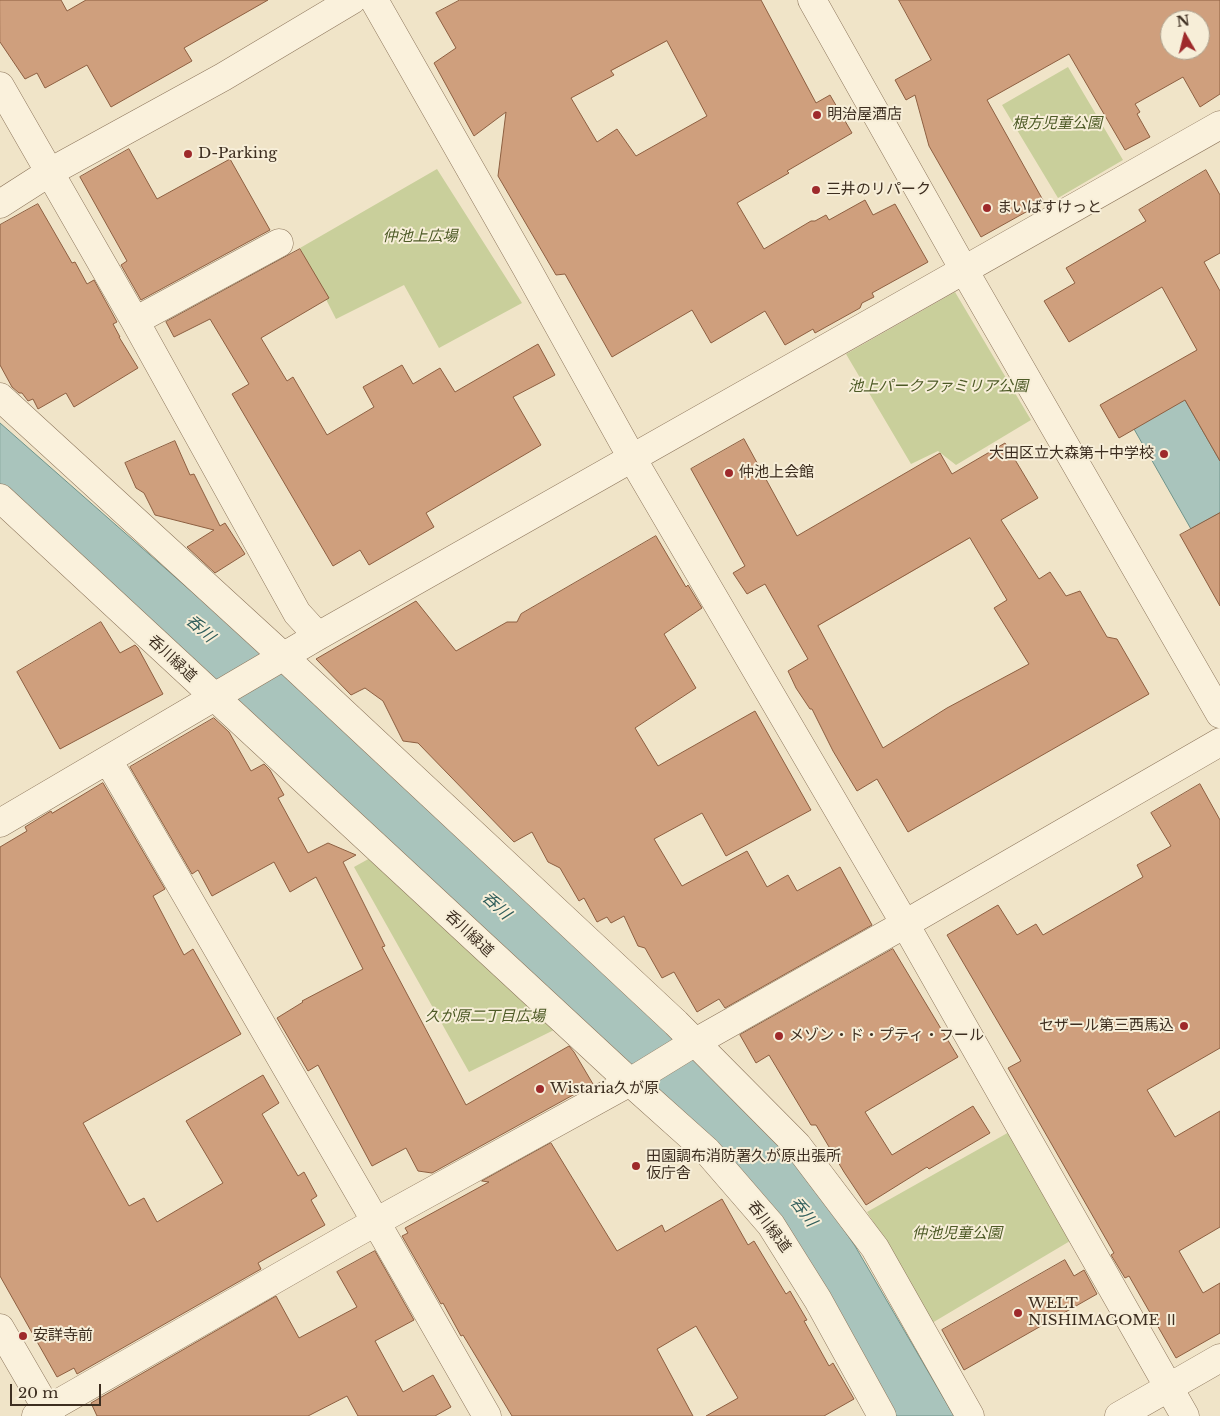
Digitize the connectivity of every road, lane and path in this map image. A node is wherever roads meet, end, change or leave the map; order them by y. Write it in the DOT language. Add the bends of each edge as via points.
graph roads {
  1 [pos="352,0"];
  2 [pos="374,0"];
  3 [pos="812,0"];
  4 [pos="0,86"];
  5 [pos="1220,125"];
  6 [pos="50,172"];
  7 [pos="0,204"];
  8 [pos="279,243"];
  9 [pos="964,270"];
  10 [pos="135,321"];
  11 [pos="0,397"];
  12 [pos="632,458"];
  13 [pos="0,498"];
  14 [pos="318,636"];
  15 [pos="279,661"];
  16 [pos="219,695"];
  17 [pos="1220,714"];
  18 [pos="1220,742"];
  19 [pos="108,760"];
  20 [pos="0,823"];
  21 [pos="905,924"];
  22 [pos="691,1044"];
  23 [pos="634,1079"];
  24 [pos="376,1222"];
  25 [pos="0,1328"];
  26 [pos="1220,1358"];
  27 [pos="1169,1388"];
  28 [pos="44,1414"];
  29 [pos="487,1416"];
  30 [pos="882,1416"];
  31 [pos="970,1416"];
  32 [pos="1119,1416"];
  33 [pos="1185,1416"];
  1 -- 6 [label="street" via="223,77"];
  2 -- 12 [label="street"];
  3 -- 9 [label="street"];
  4 -- 6 [label="street"];
  5 -- 9 [label="street"];
  6 -- 7 [label="street"];
  6 -- 10 [label="street"];
  8 -- 10 [label="street"];
  9 -- 12 [label="street"];
  9 -- 17 [label="street"];
  10 -- 14 [label="street" via="297,613"];
  11 -- 15 [label="street"];
  12 -- 14 [label="street"];
  12 -- 21 [label="street"];
  13 -- 16 [label="street, 呑川緑道"];
  14 -- 15 [label="street"];
  15 -- 16 [label="street"];
  15 -- 22 [label="street"];
  16 -- 19 [label="street"];
  16 -- 23 [label="street, 呑川緑道"];
  18 -- 21 [label="street"];
  19 -- 20 [label="street"];
  19 -- 24 [label="street"];
  21 -- 22 [label="street"];
  21 -- 27 [label="street"];
  22 -- 23 [label="street"];
  22 -- 31 [label="street" via="797,1145 875,1248"];
  23 -- 24 [label="street"];
  23 -- 30 [label="street, 呑川緑道" via="707,1151 770,1225 818,1300"];
  24 -- 28 [label="street"];
  24 -- 29 [label="street"];
  25 -- 28 [label="street"];
  26 -- 27 [label="street"];
  27 -- 32 [label="street"];
  27 -- 33 [label="street"];
}
